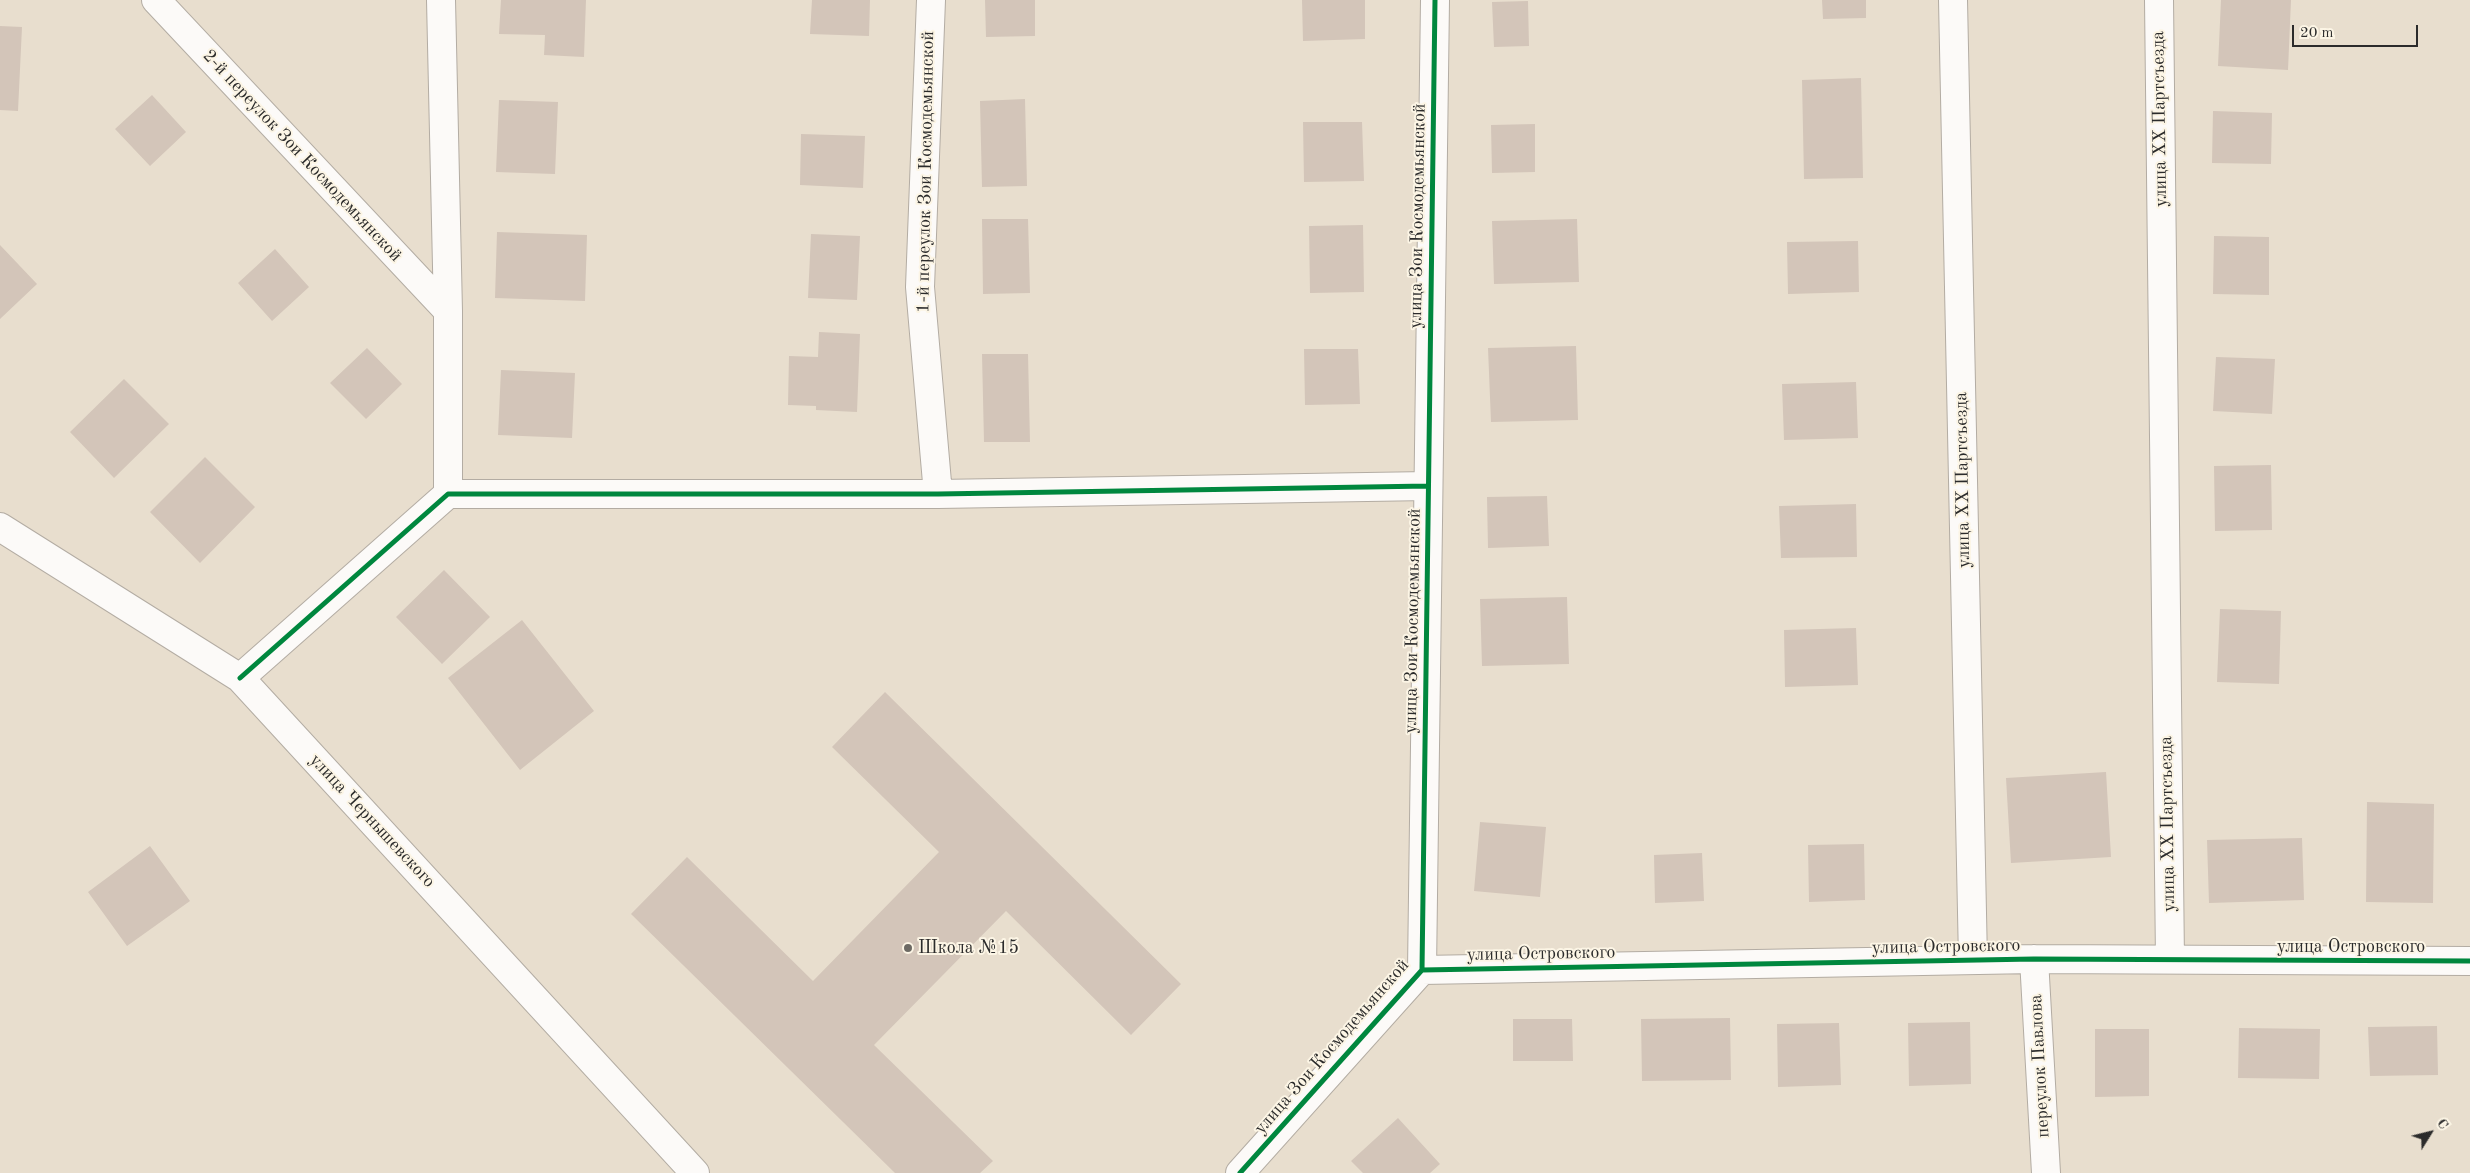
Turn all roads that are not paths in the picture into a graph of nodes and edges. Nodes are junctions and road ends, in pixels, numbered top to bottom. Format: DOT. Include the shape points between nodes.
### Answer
graph roads {
  1 [pos="156,0"];
  2 [pos="441,0"];
  3 [pos="931,0"];
  4 [pos="1435,0"];
  5 [pos="1953,0"];
  6 [pos="2158,0"];
  7 [pos="448,312"];
  8 [pos="1428,486"];
  9 [pos="448,494"];
  10 [pos="938,494"];
  11 [pos="0,527"];
  12 [pos="240,678"];
  13 [pos="2034,959"];
  14 [pos="2170,959"];
  15 [pos="1973,960"];
  16 [pos="2470,961"];
  17 [pos="1422,970"];
  18 [pos="695,1173"];
  19 [pos="1240,1173"];
  20 [pos="2046,1173"];
  1 -- 7 [label="street, 2-й переулок Зои Космодемьянской"];
  2 -- 7 [label="street"];
  3 -- 10 [label="street, 1-й переулок Зои Космодемьянской" via="920,287"];
  4 -- 8 [label="street, улица Зои Космодемьянской"];
  5 -- 15 [label="street, улица ХХ Партсъезда"];
  6 -- 14 [label="street, улица ХХ Партсъезда"];
  7 -- 9 [label="street"];
  8 -- 10 [label="street"];
  8 -- 17 [label="street, улица Зои Космодемьянской"];
  9 -- 10 [label="street"];
  9 -- 12 [label="street"];
  11 -- 12 [label="street, улица Чернышевского"];
  12 -- 18 [label="street, улица Чернышевского"];
  13 -- 14 [label="street, улица Островского"];
  13 -- 15 [label="street, улица Островского"];
  13 -- 20 [label="street, переулок Павлова"];
  14 -- 16 [label="street, улица Островского"];
  15 -- 17 [label="street, улица Островского"];
  17 -- 19 [label="street, улица Зои Космодемьянской"];
}
